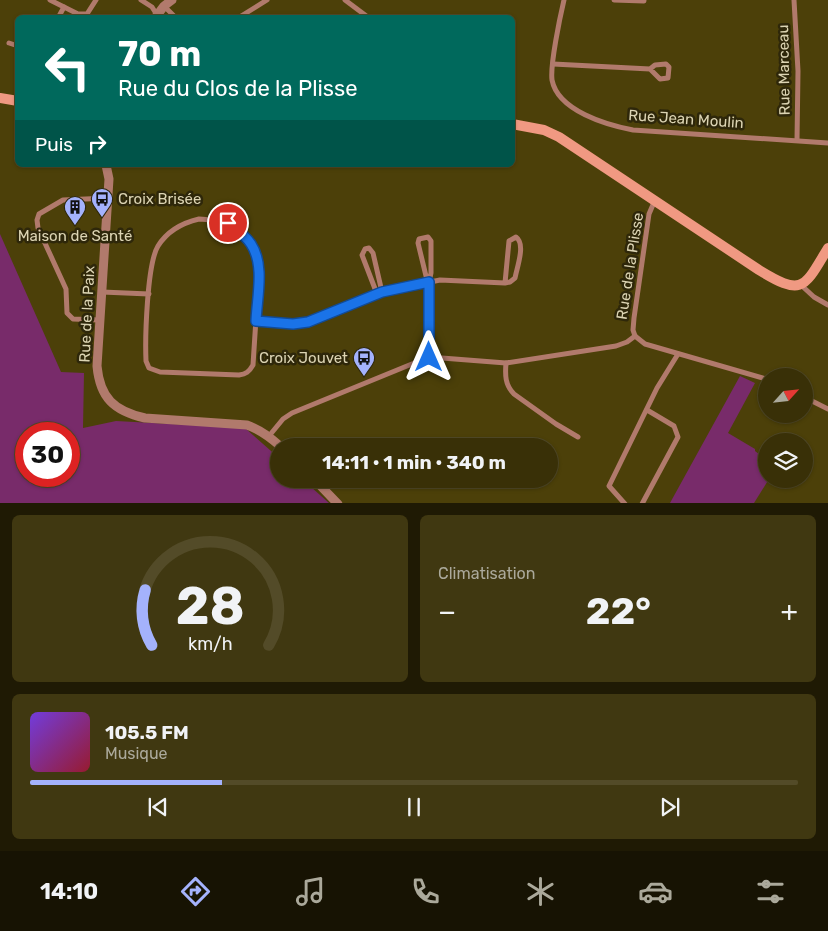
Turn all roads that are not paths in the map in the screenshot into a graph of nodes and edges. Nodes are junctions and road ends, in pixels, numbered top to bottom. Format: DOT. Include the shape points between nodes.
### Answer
graph roads {
  1 [pos="50,0"];
  2 [pos="96,0"];
  3 [pos="141,0"];
  4 [pos="172,0"];
  5 [pos="267,0"];
  6 [pos="345,0"];
  7 [pos="564,0"];
  8 [pos="614,0"];
  9 [pos="794,0"];
  10 [pos="644,1"];
  11 [pos="164,6"];
  12 [pos="64,7"];
  13 [pos="60,15"];
  14 [pos="156,15"];
  15 [pos="157,15"];
  16 [pos="173,15"];
  17 [pos="243,15"];
  18 [pos="365,15"];
  19 [pos="9,43"];
  20 [pos="15,45"];
  21 [pos="553,64"];
  22 [pos="650,69"];
  23 [pos="0,98"];
  24 [pos="15,100"];
  25 [pos="515,125"];
  26 [pos="797,140"];
  27 [pos="828,143"];
  28 [pos="106,167"];
  29 [pos="113,167"];
  30 [pos="109,179"];
  31 [pos="108,198"];
  32 [pos="656,200"];
  33 [pos="828,248"];
  34 [pos="429,282"];
  35 [pos="505,283"];
  36 [pos="801,285"];
  37 [pos="101,292"];
  38 [pos="380,293"];
  39 [pos="149,294"];
  40 [pos="828,304"];
  41 [pos="99,320"];
  42 [pos="256,321"];
  43 [pos="635,336"];
  44 [pos="678,354"];
  45 [pos="429,357"];
  46 [pos="506,363"];
  47 [pos="758,377"];
  48 [pos="813,402"];
  49 [pos="828,409"];
  50 [pos="646,410"];
  51 [pos="269,436"];
  52 [pos="578,437"];
  53 [pos="323,488"];
  54 [pos="337,503"];
  55 [pos="624,503"];
  56 [pos="643,503"];
  1 -- 12 [label="street"];
  2 -- 12 [label="street" via="87,14 78,14"];
  3 -- 14 [label="street" via="152,7"];
  4 -- 11 [label="street"];
  5 -- 17 [label="street"];
  6 -- 18 [label="street"];
  7 -- 21 [label="street, Rue Jean Moulin"];
  8 -- 10 [label="street"];
  9 -- 26 [label="street, Rue Marceau"];
  11 -- 15 [label="street"];
  11 -- 16 [label="street"];
  12 -- 13 [label="street"];
  19 -- 20 [label="street"];
  21 -- 22 [label="street"];
  21 -- 26 [label="street, Rue Jean Moulin" via="552,79 561,98 610,126"];
  23 -- 24 [label="main road"];
  25 -- 32 [label="main road" via="544,130 559,137"];
  26 -- 27 [label="street, Rue Jean Moulin"];
  28 -- 30 [label="street, Rue de la Paix"];
  29 -- 30 [label="street, Rue de la Paix"];
  30 -- 31 [label="street, Rue de la Paix"];
  31 -- 37 [label="street, Rue de la Paix"];
  31 -- 41 [label="street" via="63,200 39,214 37,220 66,290 67,313 73,319"];
  32 -- 36 [label="main road" via="775,280"];
  32 -- 43 [label="street, Rue de la Plisse" via="649,214 646,232 634,318"];
  33 -- 36 [label="main road"];
  34 -- 34 [label="street" via="431,241 423,237 418,243"];
  34 -- 35 [label="street"];
  34 -- 38 [label="street"];
  34 -- 45 [label="street"];
  35 -- 35 [label="street" via="515,278 521,245 516,237 509,241"];
  36 -- 40 [label="street"];
  37 -- 39 [label="street"];
  37 -- 41 [label="street, Rue de la Paix"];
  38 -- 38 [label="street" via="373,253 369,248 365,249 362,255"];
  38 -- 42 [label="street" via="308,322"];
  39 -- 42 [label="street" via="146,361 149,368 160,372 246,374 253,365"];
  39 -- 42 [label="street" via="152,261 158,246 170,232 199,219 228,223 252,244 258,258"];
  41 -- 51 [label="street, Rue de la Paix" via="98,377 118,409 145,418 247,425"];
  43 -- 44 [label="street" via="645,344"];
  43 -- 46 [label="street" via="616,346"];
  44 -- 47 [label="street"];
  44 -- 50 [label="street"];
  45 -- 46 [label="street"];
  45 -- 51 [label="street" via="292,413"];
  46 -- 52 [label="street" via="508,388"];
  48 -- 49 [label="street"];
  50 -- 55 [label="street" via="609,486"];
  50 -- 56 [label="street" via="674,426 678,437"];
  53 -- 54 [label="street"];
}
